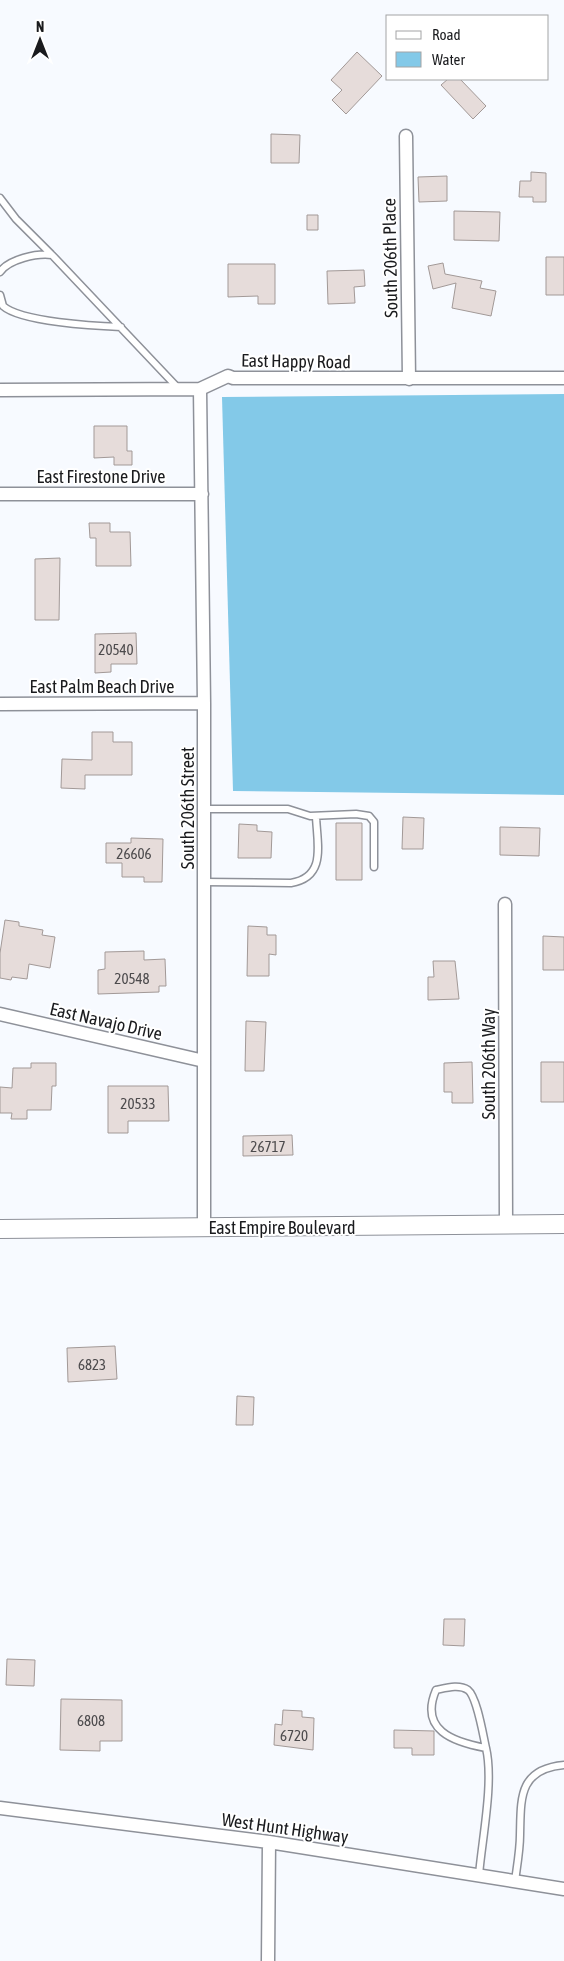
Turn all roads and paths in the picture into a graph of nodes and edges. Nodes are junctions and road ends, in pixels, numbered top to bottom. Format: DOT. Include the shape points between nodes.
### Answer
graph roads {
  1 [pos="406,136"];
  2 [pos="0,198"];
  3 [pos="52,255"];
  4 [pos="0,272"];
  5 [pos="0,296"];
  6 [pos="120,327"];
  7 [pos="564,378"];
  8 [pos="409,379"];
  9 [pos="179,388"];
  10 [pos="200,388"];
  11 [pos="0,390"];
  12 [pos="0,494"];
  13 [pos="202,494"];
  14 [pos="204,703"];
  15 [pos="0,704"];
  16 [pos="204,809"];
  17 [pos="316,816"];
  18 [pos="374,867"];
  19 [pos="204,882"];
  20 [pos="506,904"];
  21 [pos="0,1014"];
  22 [pos="204,1062"];
  23 [pos="506,1224"];
  24 [pos="564,1224"];
  25 [pos="204,1227"];
  26 [pos="0,1229"];
  27 [pos="486,1748"];
  28 [pos="564,1765"];
  29 [pos="0,1808"];
  30 [pos="269,1842"];
  31 [pos="478,1875"];
  32 [pos="515,1881"];
  33 [pos="564,1889"];
  34 [pos="268,1961"];
  1 -- 8 [label="street, South 206th Place"];
  2 -- 3 [label="lane"];
  3 -- 4 [label="lane" via="38,254 12,263"];
  3 -- 6 [label="lane"];
  5 -- 6 [label="lane" via="3,306 18,314 69,324"];
  6 -- 9 [label="lane"];
  7 -- 8 [label="street, East Happy Road"];
  8 -- 10 [label="street, East Happy Road" via="228,376"];
  9 -- 10 [label="street, East Happy Road"];
  9 -- 11 [label="street, East Happy Road"];
  10 -- 13 [label="street, South 206th Street"];
  12 -- 13 [label="street, East Firestone Drive"];
  13 -- 14 [label="street, South 206th Street"];
  14 -- 15 [label="street, East Palm Beach Drive"];
  14 -- 16 [label="street, South 206th Street"];
  16 -- 17 [label="lane" via="288,809"];
  16 -- 19 [label="street, South 206th Street"];
  17 -- 18 [label="lane" via="369,816 374,822"];
  17 -- 19 [label="lane" via="317,864 304,881"];
  19 -- 22 [label="street, South 206th Street"];
  20 -- 23 [label="street, South 206th Way"];
  21 -- 22 [label="street, East Navajo Drive"];
  22 -- 25 [label="street, South 206th Street"];
  23 -- 24 [label="main road, East Empire Boulevard"];
  23 -- 25 [label="main road, East Empire Boulevard"];
  25 -- 26 [label="main road, East Empire Boulevard"];
  27 -- 27 [label="lane" via="473,1698 467,1690 454,1686 436,1690 430,1703 432,1717 439,1730 453,1740"];
  27 -- 31 [label="lane" via="488,1785"];
  28 -- 32 [label="lane" via="547,1768 528,1780 520,1799"];
  29 -- 30 [label="street, West Hunt Highway"];
  30 -- 31 [label="street, West Hunt Highway"];
  30 -- 34 [label="street"];
  31 -- 32 [label="street, West Hunt Highway"];
  32 -- 33 [label="street, West Hunt Highway"];
}
